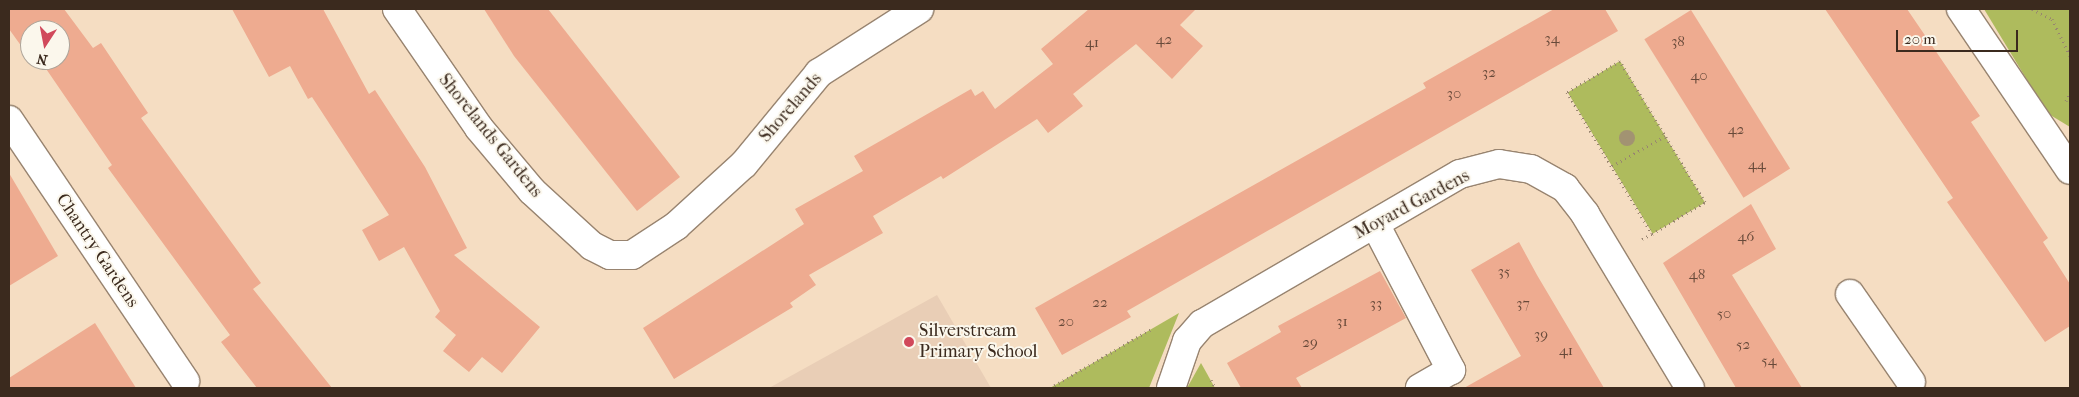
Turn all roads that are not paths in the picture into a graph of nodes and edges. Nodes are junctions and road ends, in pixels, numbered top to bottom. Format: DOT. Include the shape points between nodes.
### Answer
graph roads {
  1 [pos="397,9"];
  2 [pos="918,9"];
  3 [pos="1961,9"];
  4 [pos="9,120"];
  5 [pos="744,164"];
  6 [pos="2070,170"];
  7 [pos="1375,224"];
  8 [pos="1850,294"];
  9 [pos="183,386"];
  10 [pos="1909,386"];
  11 [pos="1171,388"];
  12 [pos="1420,388"];
  13 [pos="1690,388"];
  1 -- 5 [label="street, Shorelands Gardens" via="479,128 532,191 592,246 610,255 632,255 655,242"];
  2 -- 5 [label="street, Shorelands" via="819,73 781,114"];
  3 -- 6 [label="street"];
  4 -- 9 [label="street, Chantry Gardens"];
  7 -- 11 [label="street, Moyard Gardens" via="1202,324 1187,341"];
  7 -- 12 [label="street" via="1451,370"];
  7 -- 13 [label="street, Moyard Gardens" via="1460,174 1500,164 1531,169 1565,188"];
  8 -- 10 [label="street"];
}
